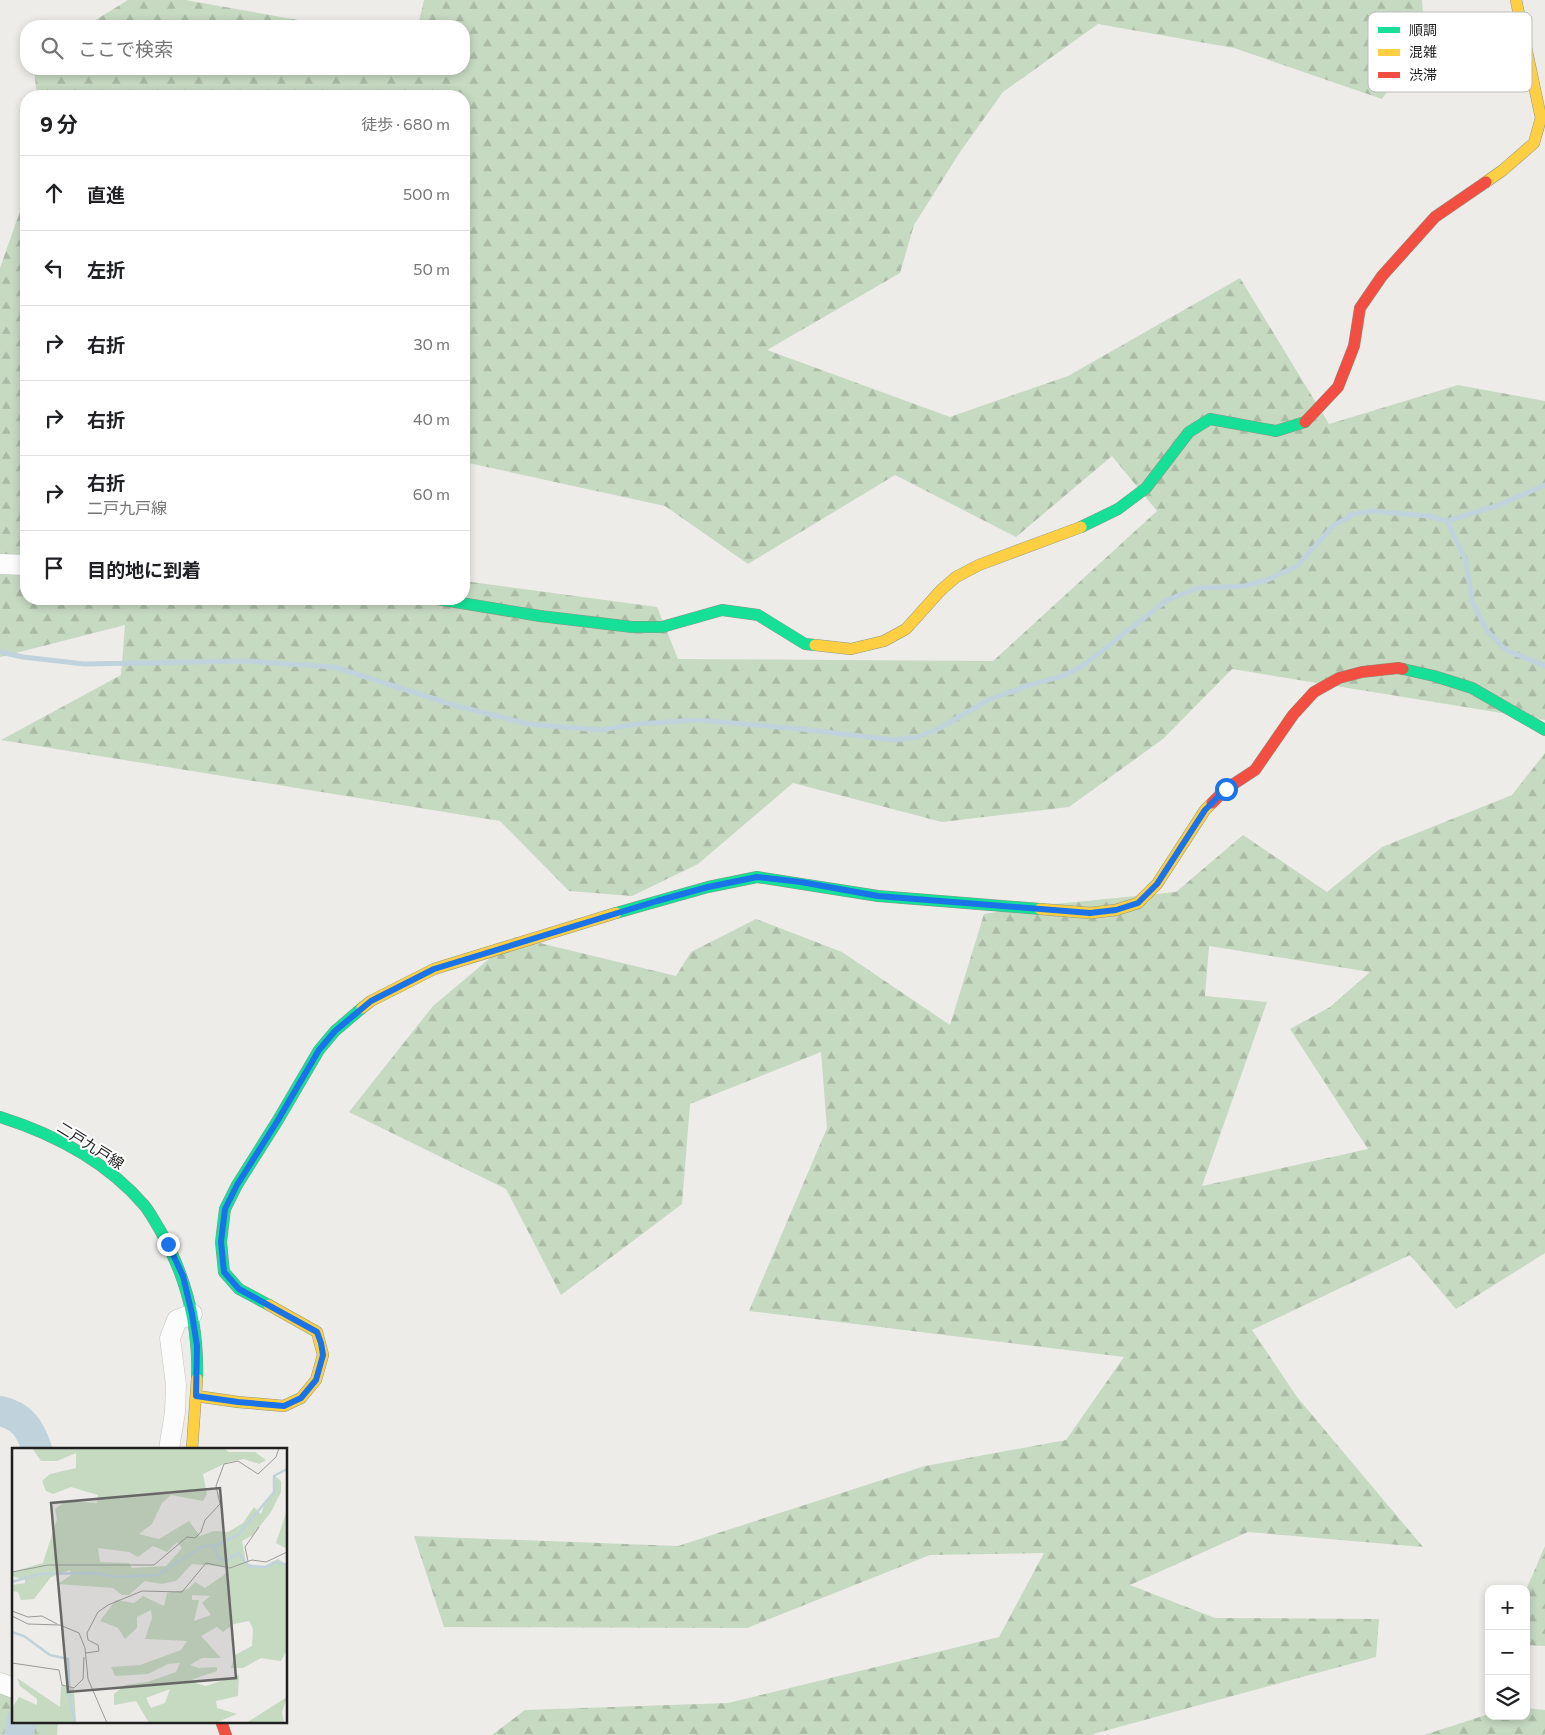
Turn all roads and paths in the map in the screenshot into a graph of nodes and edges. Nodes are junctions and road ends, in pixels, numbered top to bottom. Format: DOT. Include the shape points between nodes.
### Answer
graph roads {
  1 [pos="1532,76"];
  2 [pos="0,564"];
  3 [pos="20,565"];
  4 [pos="470,604"];
  5 [pos="1545,730"];
  6 [pos="0,1116"];
  7 [pos="192,1314"];
  8 [pos="196,1396"];
  9 [pos="169,1448"];
  10 [pos="192,1448"];
  11 [pos="0,1683"];
  12 [pos="12,1687"];
  13 [pos="221,1722"];
  14 [pos="226,1735"];
  1 -- 4 [label="street" via="1541,118 1534,142 1503,170 1435,217 1382,276 1360,308 1354,346 1338,387 1306,422 1276,431 1210,419 1189,432 1146,488 1118,509 1090,524 979,565 956,577 906,629 884,642 850,649 805,644 758,615 722,610 662,627 632,627"];
  2 -- 3 [label="street"];
  5 -- 8 [label="street" via="1472,688 1398,668 1362,672 1339,678 1314,692 1293,715 1256,770 1226,789 1205,810 1157,884 1138,903 1090,913 878,896 757,877 657,901 434,969 371,1001 335,1031 319,1050 225,1209 221,1242 224,1272 239,1289 317,1332 323,1355 316,1380 301,1398 284,1406"];
  6 -- 7 [label="street, 二戸九戸線" via="56,1138 119,1179 145,1207 168,1244 183,1276"];
  7 -- 8 [label="street, 二戸九戸線" via="197,1346"];
  7 -- 9 [label="street" via="177,1320 170,1338 176,1385"];
  8 -- 10 [label="street, 二戸九戸線"];
  11 -- 12 [label="street"];
  13 -- 14 [label="street"];
}
